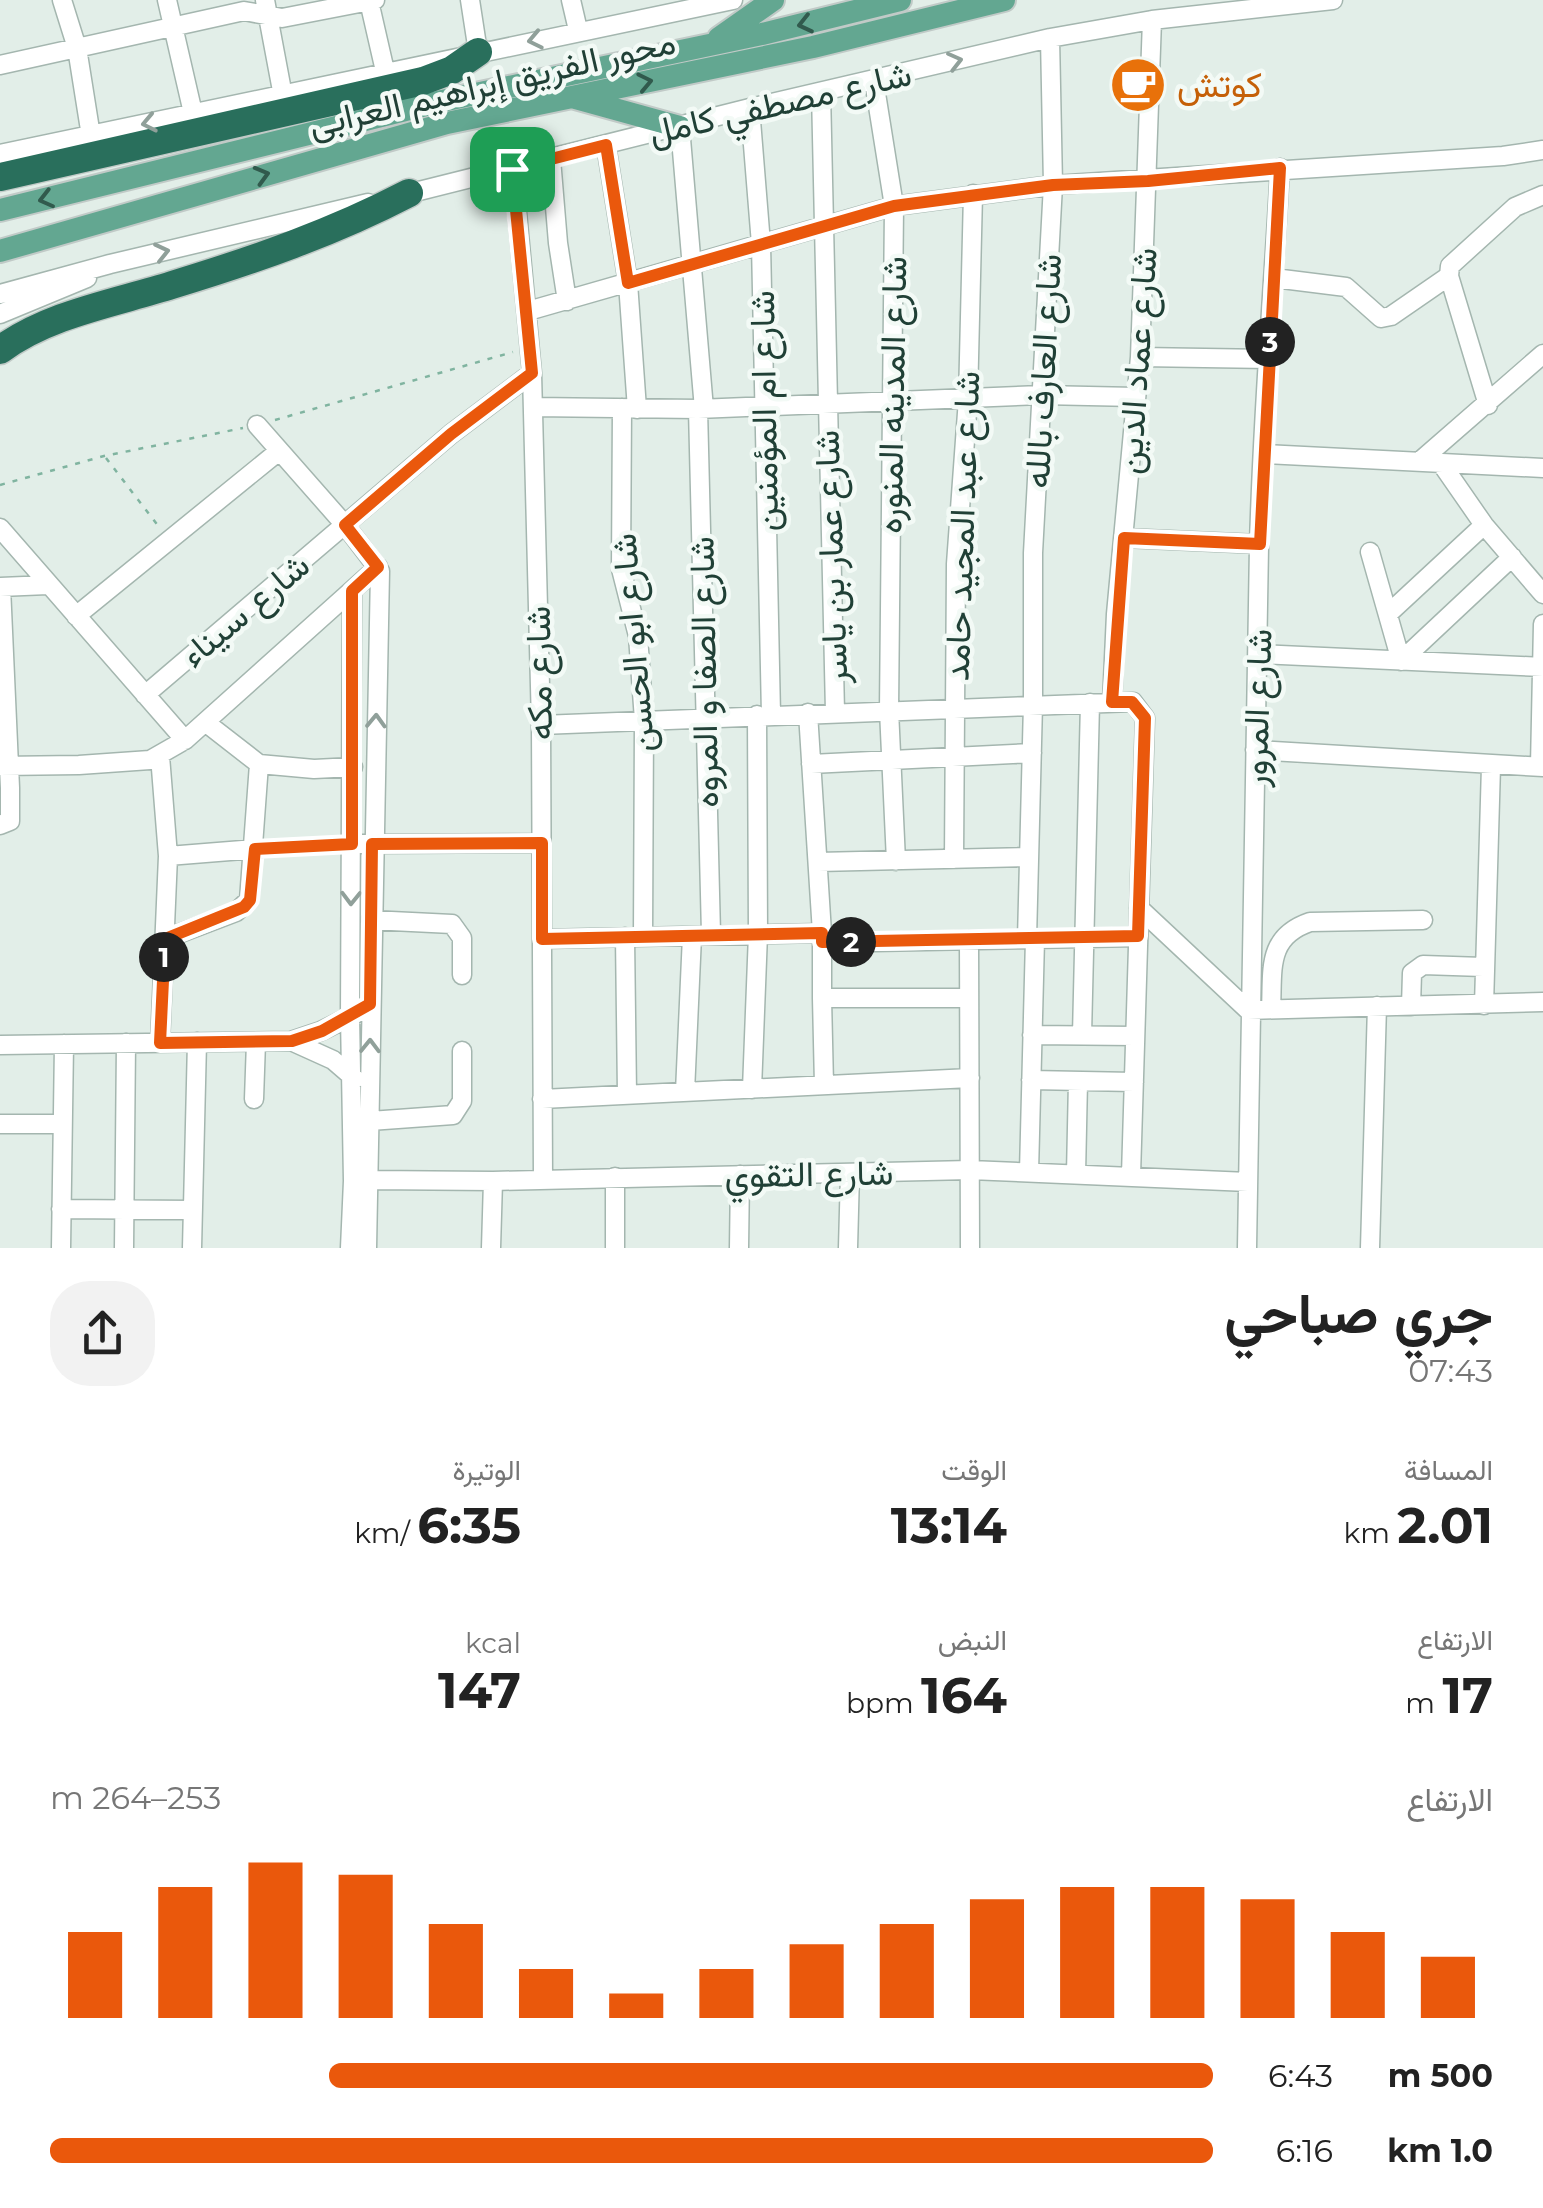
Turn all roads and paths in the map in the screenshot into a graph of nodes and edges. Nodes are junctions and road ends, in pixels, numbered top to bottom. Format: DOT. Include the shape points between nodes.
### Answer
graph roads {
  1 [pos="62,0"];
  2 [pos="167,0"];
  3 [pos="470,0"];
  4 [pos="571,0"];
  5 [pos="733,0"];
  6 [pos="773,0"];
  7 [pos="900,0"];
  8 [pos="1004,0"];
  9 [pos="1333,0"];
  10 [pos="372,1"];
  11 [pos="338,4"];
  12 [pos="673,6"];
  13 [pos="266,7"];
  14 [pos="1152,20"];
  15 [pos="175,26"];
  16 [pos="578,30"];
  17 [pos="1050,38"];
  18 [pos="708,46"];
  19 [pos="77,48"];
  20 [pos="478,52"];
  21 [pos="0,65"];
  22 [pos="385,71"];
  23 [pos="874,81"];
  24 [pos="821,92"];
  25 [pos="284,96"];
  26 [pos="572,97"];
  27 [pos="750,108"];
  28 [pos="193,114"];
  29 [pos="680,127"];
  30 [pos="91,136"];
  31 [pos="606,145"];
  32 [pos="1543,150"];
  33 [pos="0,154"];
  34 [pos="551,159"];
  35 [pos="1280,168"];
  36 [pos="512,169"];
  37 [pos="0,177"];
  38 [pos="1148,181"];
  39 [pos="1053,185"];
  40 [pos="408,193"];
  41 [pos="973,194"];
  42 [pos="1543,195"];
  43 [pos="894,206"];
  44 [pos="0,210"];
  45 [pos="825,227"];
  46 [pos="761,244"];
  47 [pos="0,250"];
  48 [pos="110,264"];
  49 [pos="694,264"];
  50 [pos="1448,276"];
  51 [pos="1274,278"];
  52 [pos="628,283"];
  53 [pos="0,294"];
  54 [pos="567,302"];
  55 [pos="528,311"];
  56 [pos="0,314"];
  57 [pos="0,350"];
  58 [pos="1543,354"];
  59 [pos="1140,357"];
  60 [pos="1270,359"];
  61 [pos="532,373"];
  62 [pos="1041,396"];
  63 [pos="1136,396"];
  64 [pos="968,399"];
  65 [pos="891,402"];
  66 [pos="826,403"];
  67 [pos="763,405"];
  68 [pos="1488,405"];
  69 [pos="533,407"];
  70 [pos="630,408"];
  71 [pos="701,409"];
  72 [pos="257,426"];
  73 [pos="279,451"];
  74 [pos="1264,454"];
  75 [pos="104,456"];
  76 [pos="1419,462"];
  77 [pos="1441,463"];
  78 [pos="1543,468"];
  79 [pos="1484,524"];
  80 [pos="345,525"];
  81 [pos="0,528"];
  82 [pos="1124,538"];
  83 [pos="169,540"];
  84 [pos="1260,544"];
  85 [pos="1370,552"];
  86 [pos="1512,557"];
  87 [pos="378,567"];
  88 [pos="48,585"];
  89 [pos="0,587"];
  90 [pos="352,591"];
  91 [pos="1543,594"];
  92 [pos="1388,614"];
  93 [pos="76,616"];
  94 [pos="1543,624"];
  95 [pos="1259,654"];
  96 [pos="1401,661"];
  97 [pos="1542,667"];
  98 [pos="145,696"];
  99 [pos="1112,702"];
  100 [pos="1090,703"];
  101 [pos="1033,704"];
  102 [pos="956,707"];
  103 [pos="889,710"];
  104 [pos="836,712"];
  105 [pos="808,713"];
  106 [pos="764,715"];
  107 [pos="704,718"];
  108 [pos="644,720"];
  109 [pos="204,722"];
  110 [pos="541,725"];
  111 [pos="184,740"];
  112 [pos="1255,750"];
  113 [pos="1032,753"];
  114 [pos="160,756"];
  115 [pos="891,759"];
  116 [pos="956,759"];
  117 [pos="259,764"];
  118 [pos="812,764"];
  119 [pos="5,766"];
  120 [pos="1491,766"];
  121 [pos="353,767"];
  122 [pos="1542,767"];
  123 [pos="0,825"];
  124 [pos="542,843"];
  125 [pos="352,844"];
  126 [pos="372,844"];
  127 [pos="255,849"];
  128 [pos="168,856"];
  129 [pos="1029,857"];
  130 [pos="954,859"];
  131 [pos="896,860"];
  132 [pos="818,862"];
  133 [pos="1138,908"];
  134 [pos="372,920"];
  135 [pos="1424,920"];
  136 [pos="758,934"];
  137 [pos="702,935"];
  138 [pos="1138,936"];
  139 [pos="634,937"];
  140 [pos="822,938"];
  141 [pos="1085,938"];
  142 [pos="165,939"];
  143 [pos="542,939"];
  144 [pos="1031,939"];
  145 [pos="969,940"];
  146 [pos="1483,967"];
  147 [pos="462,975"];
  148 [pos="822,998"];
  149 [pos="969,998"];
  150 [pos="1543,1002"];
  151 [pos="370,1004"];
  152 [pos="1484,1004"];
  153 [pos="1378,1006"];
  154 [pos="1411,1006"];
  155 [pos="1248,1010"];
  156 [pos="1271,1010"];
  157 [pos="350,1017"];
  158 [pos="1032,1035"];
  159 [pos="1082,1036"];
  160 [pos="1136,1036"];
  161 [pos="292,1041"];
  162 [pos="197,1042"];
  163 [pos="256,1042"];
  164 [pos="126,1043"];
  165 [pos="160,1043"];
  166 [pos="64,1044"];
  167 [pos="0,1045"];
  168 [pos="462,1051"];
  169 [pos="351,1075"];
  170 [pos="970,1078"];
  171 [pos="1031,1080"];
  172 [pos="1078,1081"];
  173 [pos="1134,1082"];
  174 [pos="824,1085"];
  175 [pos="752,1089"];
  176 [pos="685,1092"];
  177 [pos="627,1094"];
  178 [pos="369,1096"];
  179 [pos="542,1099"];
  180 [pos="254,1100"];
  181 [pos="370,1121"];
  182 [pos="0,1124"];
  183 [pos="62,1124"];
  184 [pos="970,1170"];
  185 [pos="1029,1172"];
  186 [pos="850,1174"];
  187 [pos="1076,1174"];
  188 [pos="740,1175"];
  189 [pos="1132,1175"];
  190 [pos="615,1177"];
  191 [pos="543,1178"];
  192 [pos="370,1180"];
  193 [pos="493,1181"];
  194 [pos="1248,1182"];
  195 [pos="61,1209"];
  196 [pos="124,1209"];
  197 [pos="193,1210"];
  198 [pos="61,1248"];
  199 [pos="124,1248"];
  200 [pos="192,1248"];
  201 [pos="350,1248"];
  202 [pos="367,1248"];
  203 [pos="491,1248"];
  204 [pos="615,1248"];
  205 [pos="740,1248"];
  206 [pos="848,1248"];
  207 [pos="970,1248"];
  208 [pos="1247,1248"];
  209 [pos="1370,1248"];
  1 -- 19 [label="street"];
  2 -- 15 [label="street"];
  3 -- 20 [label="street"];
  4 -- 16 [label="street"];
  5 -- 12 [label="street"];
  6 -- 18 [label="main road"];
  7 -- 18 [label="main road, محور الفريق إبراهيم العرابى, one-way"];
  26 -- 8 [label="main road, محور الفريق إبراهيم العرابى, one-way"];
  9 -- 14 [label="street, شارع مصطفي كامل"];
  10 -- 11 [label="street"];
  10 -- 22 [label="street"];
  11 -- 13 [label="street" via="282,18"];
  12 -- 16 [label="street"];
  13 -- 15 [label="street"];
  13 -- 25 [label="street"];
  14 -- 17 [label="street, شارع مصطفي كامل"];
  14 -- 38 [label="street, شارع عماد الدين"];
  15 -- 19 [label="street"];
  15 -- 28 [label="street"];
  16 -- 20 [label="street, one-way"];
  23 -- 17 [label="street, شارع مصطفي كامل, one-way"];
  17 -- 39 [label="street, شارع العارف بالله"];
  18 -- 44 [label="main road, محور الفريق إبراهيم العرابى, one-way" via="442,101"];
  19 -- 21 [label="street"];
  19 -- 30 [label="street"];
  20 -- 22 [label="street"];
  20 -- 37 [label="highway" via="423,81"];
  22 -- 25 [label="street"];
  23 -- 24 [label="street, شارع مصطفي كامل"];
  23 -- 43 [label="street, شارع المدينه المنوره"];
  24 -- 27 [label="street, شارع مصطفي كامل"];
  24 -- 45 [label="street, شارع عمار بن ياسر"];
  25 -- 28 [label="street"];
  26 -- 29 [label="main road"];
  47 -- 26 [label="main road, محور الفريق إبراهيم العرابى, one-way" via="447,123"];
  27 -- 29 [label="street, شارع مصطفي كامل"];
  27 -- 46 [label="street, شارع ام المؤمنين"];
  28 -- 30 [label="street, one-way"];
  29 -- 31 [label="street, شارع مصطفي كامل"];
  29 -- 49 [label="street, شارع الصفا و المروه"];
  30 -- 33 [label="street"];
  31 -- 34 [label="street, شارع مصطفي كامل"];
  31 -- 52 [label="street, شارع ابو الحسن"];
  32 -- 35 [label="street"];
  34 -- 36 [label="street, شارع مصطفي كامل"];
  34 -- 54 [label="street"];
  35 -- 38 [label="street"];
  35 -- 51 [label="street, شارع المرور"];
  36 -- 40 [label="street, شارع مصطفي كامل"];
  36 -- 55 [label="street, شارع مكه"];
  38 -- 39 [label="street"];
  38 -- 59 [label="street, شارع عماد الدين"];
  39 -- 41 [label="street"];
  39 -- 62 [label="street, شارع العارف بالله"];
  48 -- 40 [label="street, شارع مصطفي كامل, one-way"];
  40 -- 57 [label="highway" via="267,256 42,326"];
  41 -- 43 [label="street"];
  41 -- 64 [label="street, شارع عبد المجيد حامد"];
  42 -- 50 [label="street" via="1515,207 1453,260"];
  43 -- 45 [label="street"];
  43 -- 65 [label="street, شارع المدينه المنوره"];
  45 -- 46 [label="street"];
  45 -- 66 [label="street, شارع عمار بن ياسر"];
  46 -- 49 [label="street"];
  46 -- 67 [label="street, شارع ام المؤمنين"];
  48 -- 53 [label="street, شارع مصطفي كامل"];
  48 -- 56 [label="street"];
  49 -- 52 [label="street"];
  49 -- 71 [label="street, شارع الصفا و المروه"];
  50 -- 51 [label="street" via="1380,318 1346,287"];
  50 -- 68 [label="street"];
  51 -- 60 [label="street, شارع المرور"];
  52 -- 54 [label="street"];
  52 -- 70 [label="street, شارع ابو الحسن"];
  54 -- 55 [label="street"];
  55 -- 61 [label="street, شارع مكه"];
  58 -- 68 [label="street"];
  59 -- 60 [label="street"];
  59 -- 63 [label="street, شارع عماد الدين"];
  60 -- 74 [label="street, شارع المرور"];
  61 -- 69 [label="street, شارع مكه"];
  61 -- 80 [label="street, شارع سيناء"];
  62 -- 63 [label="street"];
  62 -- 64 [label="street"];
  62 -- 101 [label="street, شارع العارف بالله"];
  63 -- 82 [label="street, شارع عماد الدين"];
  64 -- 65 [label="street"];
  64 -- 102 [label="street, شارع عبد المجيد حامد" via="956,564"];
  65 -- 66 [label="street"];
  65 -- 103 [label="street, شارع المدينه المنوره"];
  66 -- 67 [label="street"];
  66 -- 104 [label="street, شارع عمار بن ياسر"];
  67 -- 71 [label="street"];
  67 -- 106 [label="street, شارع ام المؤمنين"];
  68 -- 76 [label="street"];
  69 -- 70 [label="street"];
  69 -- 110 [label="street, شارع مكه"];
  70 -- 71 [label="street"];
  70 -- 108 [label="street, شارع ابو الحسن" via="621,569 638,636"];
  71 -- 107 [label="street, شارع الصفا و المروه"];
  72 -- 73 [label="street"];
  73 -- 80 [label="street"];
  73 -- 83 [label="street"];
  74 -- 76 [label="street"];
  74 -- 84 [label="street, شارع المرور"];
  75 -- 83 [label="path"];
  76 -- 77 [label="street"];
  77 -- 78 [label="street"];
  77 -- 79 [label="street"];
  79 -- 86 [label="street"];
  79 -- 92 [label="street"];
  80 -- 87 [label="street"];
  80 -- 98 [label="street, شارع سيناء"];
  81 -- 88 [label="street"];
  82 -- 84 [label="street"];
  82 -- 99 [label="street, شارع عماد الدين"];
  83 -- 93 [label="street"];
  84 -- 95 [label="street, شارع المرور"];
  85 -- 92 [label="street"];
  86 -- 91 [label="street"];
  86 -- 96 [label="street"];
  87 -- 90 [label="street"];
  126 -- 87 [label="street, one-way"];
  88 -- 89 [label="street"];
  88 -- 93 [label="street"];
  89 -- 119 [label="street"];
  90 -- 109 [label="street"];
  90 -- 121 [label="street"];
  92 -- 96 [label="street"];
  93 -- 98 [label="street"];
  94 -- 97 [label="street"];
  95 -- 96 [label="street"];
  95 -- 112 [label="street, شارع المرور"];
  96 -- 97 [label="street"];
  97 -- 122 [label="street"];
  98 -- 111 [label="street"];
  99 -- 100 [label="street"];
  99 -- 133 [label="street" via="1132,702 1145,718"];
  100 -- 101 [label="street"];
  100 -- 141 [label="street"];
  101 -- 102 [label="street"];
  101 -- 113 [label="street, شارع العارف بالله"];
  102 -- 103 [label="street"];
  102 -- 116 [label="street, شارع عبد المجيد حامد"];
  103 -- 104 [label="street"];
  103 -- 115 [label="street, شارع المدينه المنوره"];
  104 -- 105 [label="street"];
  105 -- 106 [label="street"];
  105 -- 118 [label="street"];
  106 -- 107 [label="street"];
  106 -- 136 [label="street, شارع ام المؤمنين"];
  107 -- 108 [label="street"];
  107 -- 137 [label="street, شارع الصفا و المروه"];
  108 -- 110 [label="street"];
  108 -- 139 [label="street, شارع ابو الحسن"];
  109 -- 111 [label="street"];
  109 -- 117 [label="street"];
  110 -- 124 [label="street, شارع مكه"];
  111 -- 114 [label="street"];
  112 -- 120 [label="street"];
  112 -- 155 [label="street, شارع المرور"];
  113 -- 116 [label="street"];
  113 -- 129 [label="street, شارع العارف بالله"];
  114 -- 119 [label="street"];
  114 -- 128 [label="street"];
  115 -- 116 [label="street"];
  115 -- 118 [label="street"];
  115 -- 131 [label="street, شارع المدينه المنوره"];
  116 -- 130 [label="street, شارع عبد المجيد حامد"];
  117 -- 121 [label="street"];
  117 -- 127 [label="street"];
  118 -- 132 [label="street"];
  119 -- 123 [label="street" via="10,821"];
  120 -- 122 [label="street"];
  120 -- 146 [label="street"];
  121 -- 125 [label="street"];
  124 -- 126 [label="street"];
  124 -- 143 [label="street, شارع مكه"];
  125 -- 126 [label="street"];
  125 -- 127 [label="path"];
  125 -- 157 [label="street, one-way"];
  126 -- 134 [label="street"];
  127 -- 128 [label="street"];
  127 -- 142 [label="street" via="244,907"];
  128 -- 142 [label="street"];
  129 -- 130 [label="street"];
  129 -- 144 [label="street, شارع العارف بالله"];
  130 -- 131 [label="street"];
  131 -- 132 [label="street"];
  132 -- 140 [label="street"];
  133 -- 138 [label="street"];
  133 -- 155 [label="street"];
  134 -- 147 [label="street" via="452,924 462,938"];
  134 -- 151 [label="street"];
  135 -- 156 [label="street" via="1294,927 1275,952"];
  136 -- 137 [label="street"];
  136 -- 140 [label="street"];
  136 -- 175 [label="street, شارع ام المؤمنين"];
  137 -- 139 [label="street"];
  137 -- 176 [label="street, شارع الصفا و المروه"];
  138 -- 141 [label="street"];
  138 -- 160 [label="street"];
  139 -- 143 [label="street"];
  139 -- 177 [label="street, شارع ابو الحسن"];
  140 -- 145 [label="street"];
  140 -- 148 [label="street"];
  141 -- 144 [label="street"];
  141 -- 159 [label="street"];
  142 -- 165 [label="street"];
  143 -- 179 [label="street, شارع مكه"];
  144 -- 145 [label="street"];
  144 -- 158 [label="street, شارع العارف بالله"];
  145 -- 149 [label="street"];
  146 -- 152 [label="street"];
  146 -- 154 [label="street" via="1423,965 1412,974"];
  148 -- 149 [label="street"];
  148 -- 174 [label="street"];
  149 -- 170 [label="street"];
  150 -- 152 [label="street"];
  151 -- 157 [label="street"];
  178 -- 151 [label="street, one-way"];
  152 -- 154 [label="street"];
  153 -- 154 [label="street"];
  153 -- 156 [label="street"];
  153 -- 209 [label="street"];
  155 -- 156 [label="street"];
  155 -- 194 [label="street, شارع المرور"];
  157 -- 161 [label="street"];
  157 -- 169 [label="street"];
  158 -- 159 [label="street"];
  158 -- 171 [label="street, شارع العارف بالله"];
  159 -- 160 [label="street"];
  160 -- 173 [label="street"];
  161 -- 163 [label="street"];
  161 -- 169 [label="street"];
  162 -- 163 [label="street"];
  162 -- 165 [label="street"];
  162 -- 197 [label="street"];
  163 -- 180 [label="street"];
  164 -- 165 [label="street"];
  164 -- 166 [label="street"];
  164 -- 196 [label="street"];
  166 -- 167 [label="street"];
  166 -- 183 [label="street"];
  168 -- 181 [label="street" via="462,1102 453,1115"];
  169 -- 178 [label="street"];
  169 -- 201 [label="street"];
  170 -- 174 [label="street"];
  170 -- 184 [label="street"];
  171 -- 172 [label="street"];
  171 -- 185 [label="street, شارع العارف بالله"];
  172 -- 173 [label="street"];
  172 -- 187 [label="street"];
  173 -- 189 [label="street"];
  174 -- 175 [label="street"];
  175 -- 176 [label="street"];
  176 -- 177 [label="street"];
  177 -- 179 [label="street"];
  178 -- 181 [label="street"];
  179 -- 191 [label="street, شارع مكه"];
  181 -- 192 [label="street"];
  182 -- 183 [label="street"];
  183 -- 195 [label="street"];
  184 -- 185 [label="street, شارع التقوي"];
  184 -- 186 [label="street, شارع التقوي"];
  184 -- 207 [label="street"];
  185 -- 187 [label="street, شارع التقوي"];
  186 -- 188 [label="street, شارع التقوي"];
  186 -- 206 [label="street"];
  187 -- 189 [label="street, شارع التقوي"];
  188 -- 190 [label="street, شارع التقوي"];
  188 -- 205 [label="street"];
  189 -- 194 [label="street, شارع التقوي"];
  190 -- 191 [label="street, شارع التقوي"];
  190 -- 204 [label="street"];
  191 -- 193 [label="street, شارع التقوي"];
  192 -- 193 [label="street, شارع التقوي"];
  192 -- 202 [label="street"];
  193 -- 203 [label="street"];
  194 -- 208 [label="street, شارع المرور"];
  195 -- 196 [label="street"];
  195 -- 198 [label="street"];
  196 -- 197 [label="street"];
  196 -- 199 [label="street"];
  197 -- 200 [label="street"];
}
